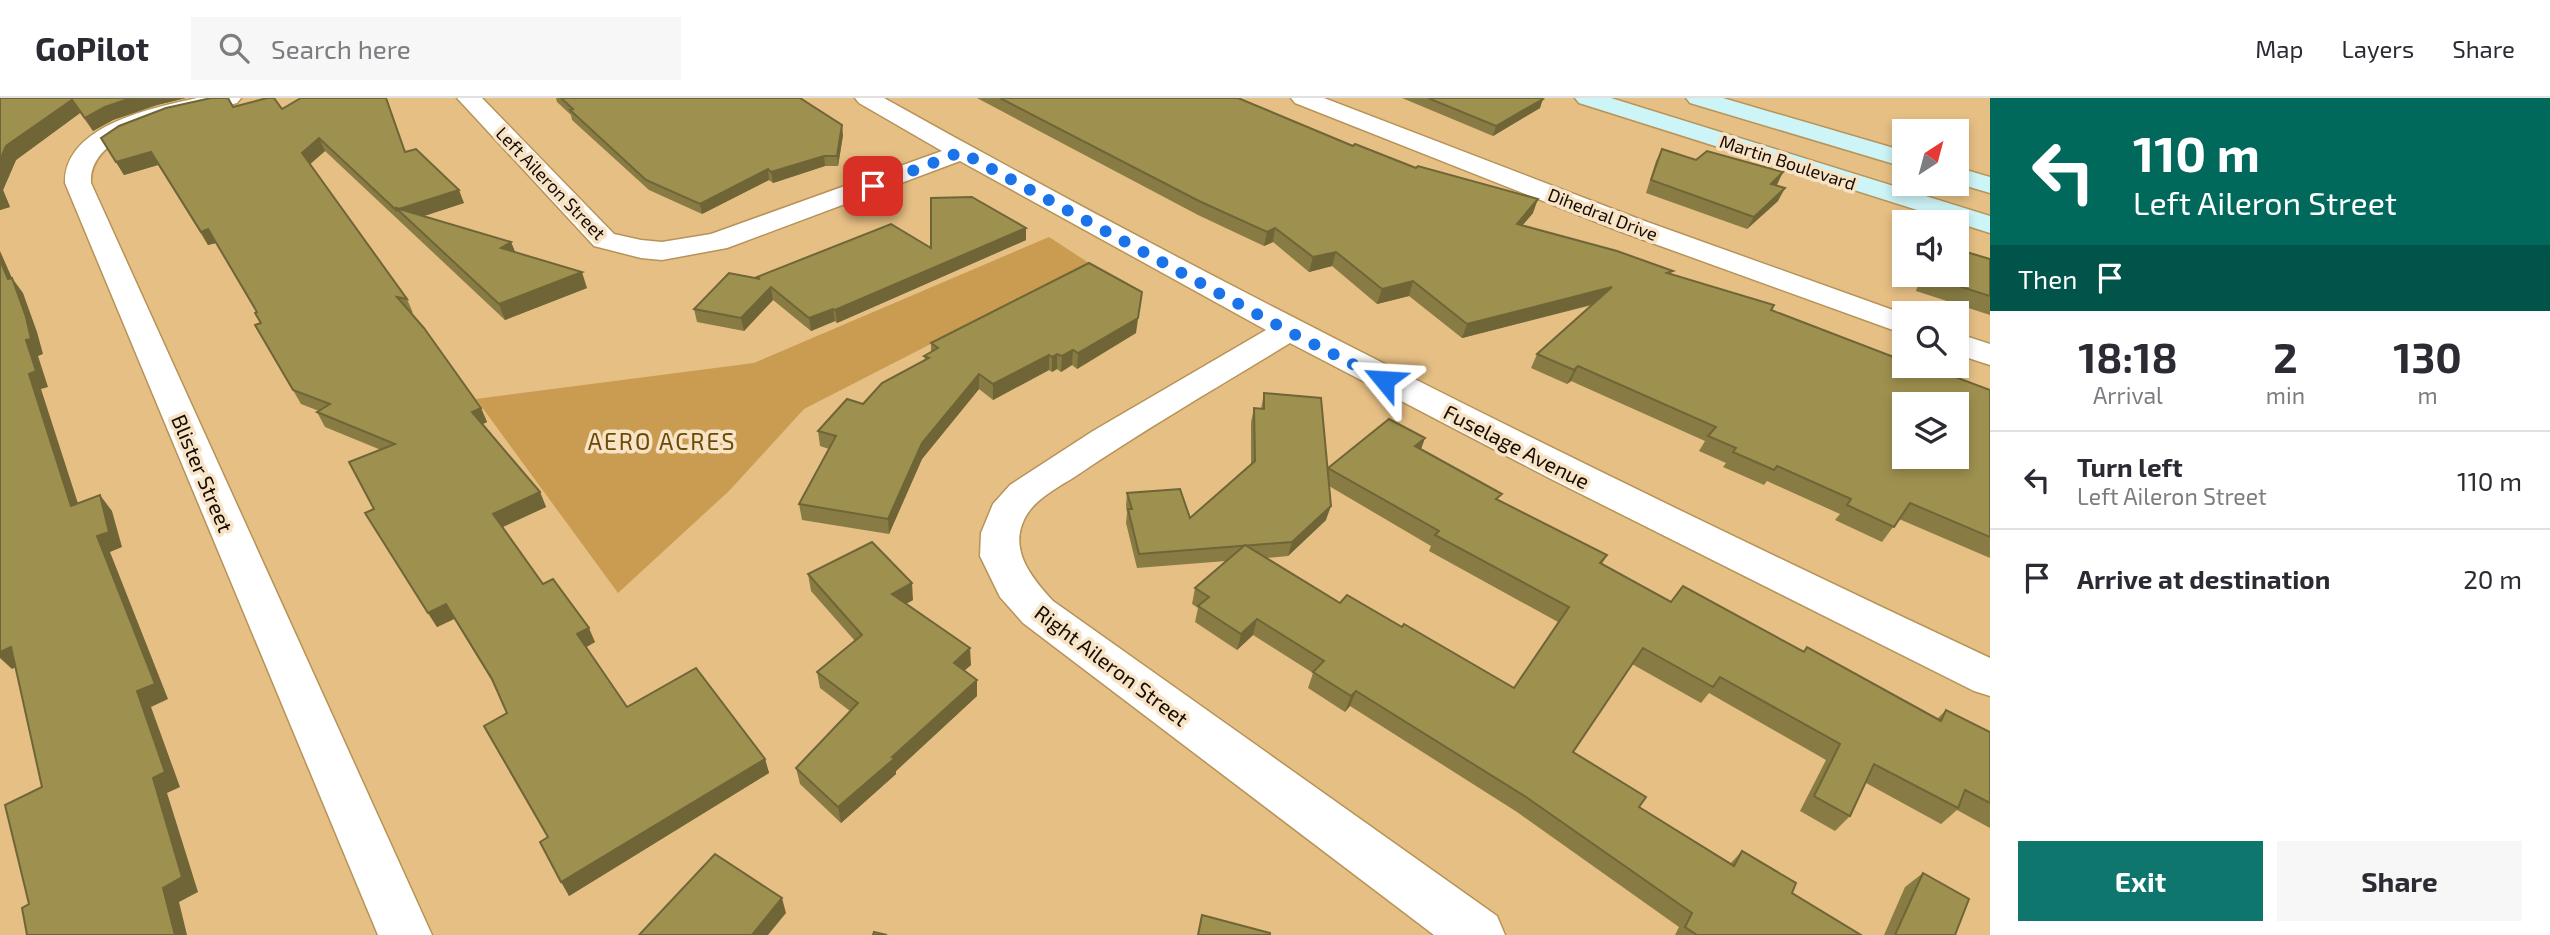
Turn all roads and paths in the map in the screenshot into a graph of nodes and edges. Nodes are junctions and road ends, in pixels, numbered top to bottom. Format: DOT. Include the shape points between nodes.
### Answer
graph roads {
  1 [pos="229,98"];
  2 [pos="469,98"];
  3 [pos="867,98"];
  4 [pos="1303,98"];
  5 [pos="1587,98"];
  6 [pos="1698,98"];
  7 [pos="961,152"];
  8 [pos="1892,155"];
  9 [pos="1969,179"];
  10 [pos="1990,185"];
  11 [pos="1990,225"];
  12 [pos="1892,321"];
  13 [pos="1288,331"];
  14 [pos="1969,348"];
  15 [pos="1990,355"];
  16 [pos="1990,678"];
  17 [pos="405,935"];
  18 [pos="1478,935"];
  1 -- 17 [label="street, Blister Street" via="166,113 106,137 88,150 79,165 78,183"];
  2 -- 7 [label="street, Left Aileron Street" via="604,240 641,249 663,251 717,242"];
  3 -- 7 [label="street, Fuselage Avenue"];
  4 -- 12 [label="street, Dihedral Drive" via="1629,225"];
  5 -- 11 [label="main road, Martin Boulevard"];
  6 -- 8 [label="main road, Martin Boulevard"];
  7 -- 13 [label="street, Fuselage Avenue"];
  9 -- 10 [label="main road"];
  13 -- 16 [label="street, Fuselage Avenue"];
  13 -- 18 [label="street, Right Aileron Street" via="1023,494 1007,513 1000,556 1015,586 1038,612"];
  14 -- 15 [label="street"];
}
